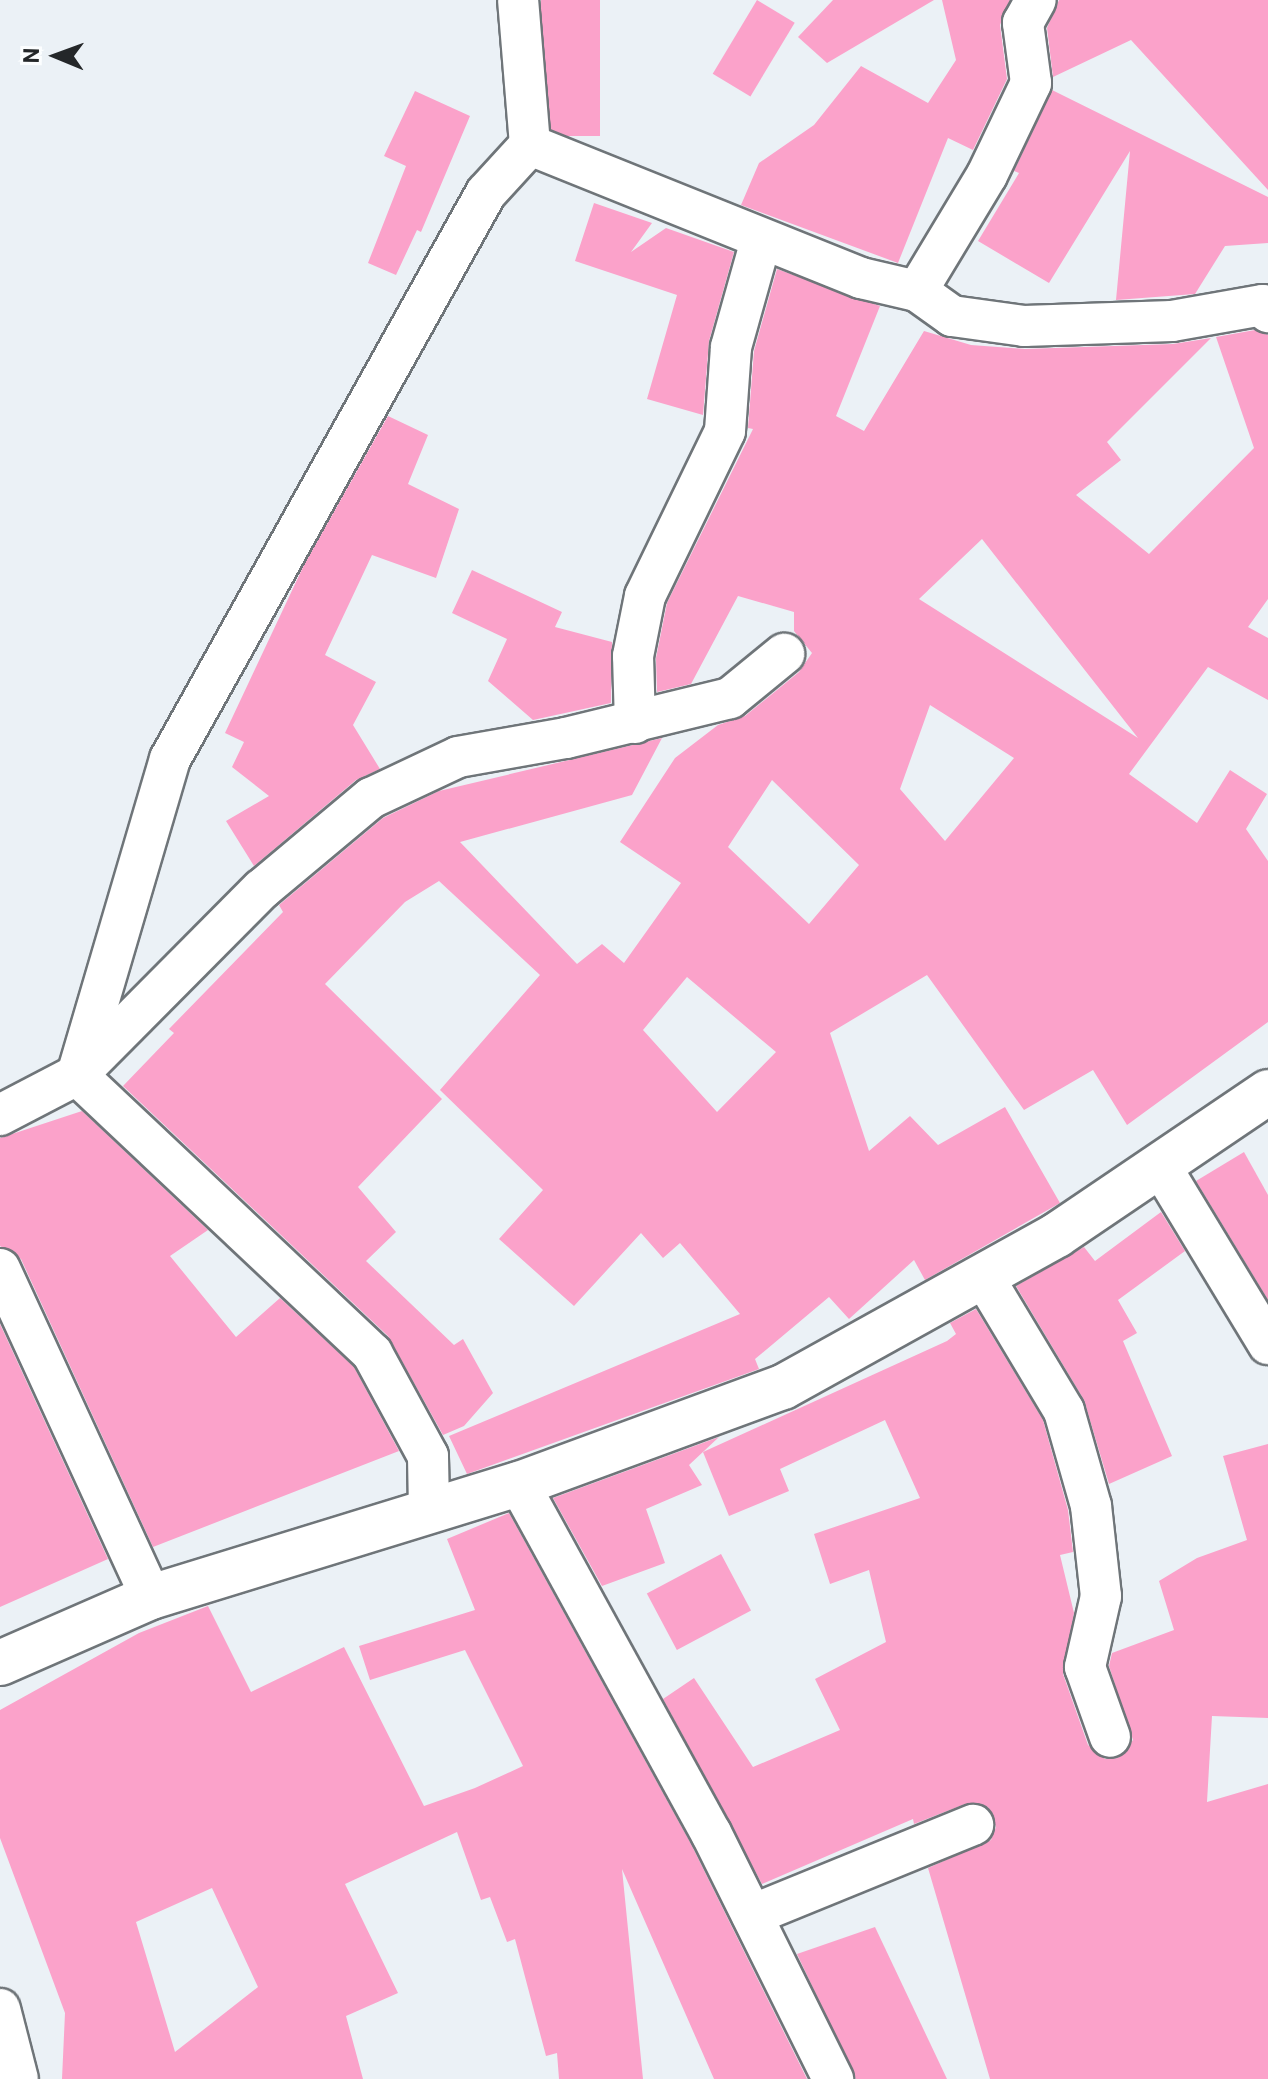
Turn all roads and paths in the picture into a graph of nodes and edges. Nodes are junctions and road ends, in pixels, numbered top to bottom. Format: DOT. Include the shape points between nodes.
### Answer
graph roads {
  1 [pos="518,0"];
  2 [pos="1036,0"];
  3 [pos="530,145"];
  4 [pos="761,240"];
  5 [pos="917,291"];
  6 [pos="1268,312"];
  7 [pos="784,654"];
  8 [pos="635,723"];
  9 [pos="77,1075"];
  10 [pos="1267,1096"];
  11 [pos="0,1115"];
  12 [pos="1161,1167"];
  13 [pos="0,1269"];
  14 [pos="983,1276"];
  15 [pos="1268,1344"];
  16 [pos="519,1484"];
  17 [pos="429,1509"];
  18 [pos="151,1597"];
  19 [pos="0,1663"];
  20 [pos="1110,1737"];
  21 [pos="973,1825"];
  22 [pos="752,1915"];
  23 [pos="0,2009"];
  24 [pos="18,2079"];
  25 [pos="833,2079"];
  1 -- 3 [label="street"];
  2 -- 5 [label="street" via="1023,23 1031,83 987,175"];
  3 -- 4 [label="street"];
  3 -- 9 [label="street" via="486,193 170,759"];
  4 -- 5 [label="street" via="861,278"];
  4 -- 8 [label="street" via="731,347 725,431 645,596 633,656"];
  5 -- 6 [label="street" via="952,316 1024,326 1172,321 1263,305"];
  7 -- 8 [label="street" via="730,698"];
  8 -- 9 [label="street" via="458,757 371,798 262,889"];
  9 -- 11 [label="street"];
  9 -- 17 [label="street" via="372,1353 428,1456"];
  10 -- 12 [label="street"];
  12 -- 14 [label="street"];
  12 -- 15 [label="street"];
  13 -- 18 [label="street"];
  14 -- 16 [label="street" via="783,1387"];
  14 -- 20 [label="street" via="1064,1411 1091,1506 1101,1596 1085,1667"];
  16 -- 17 [label="street"];
  16 -- 22 [label="street"];
  17 -- 18 [label="street"];
  18 -- 19 [label="street"];
  21 -- 22 [label="street"];
  22 -- 25 [label="street"];
  23 -- 24 [label="street"];
}
